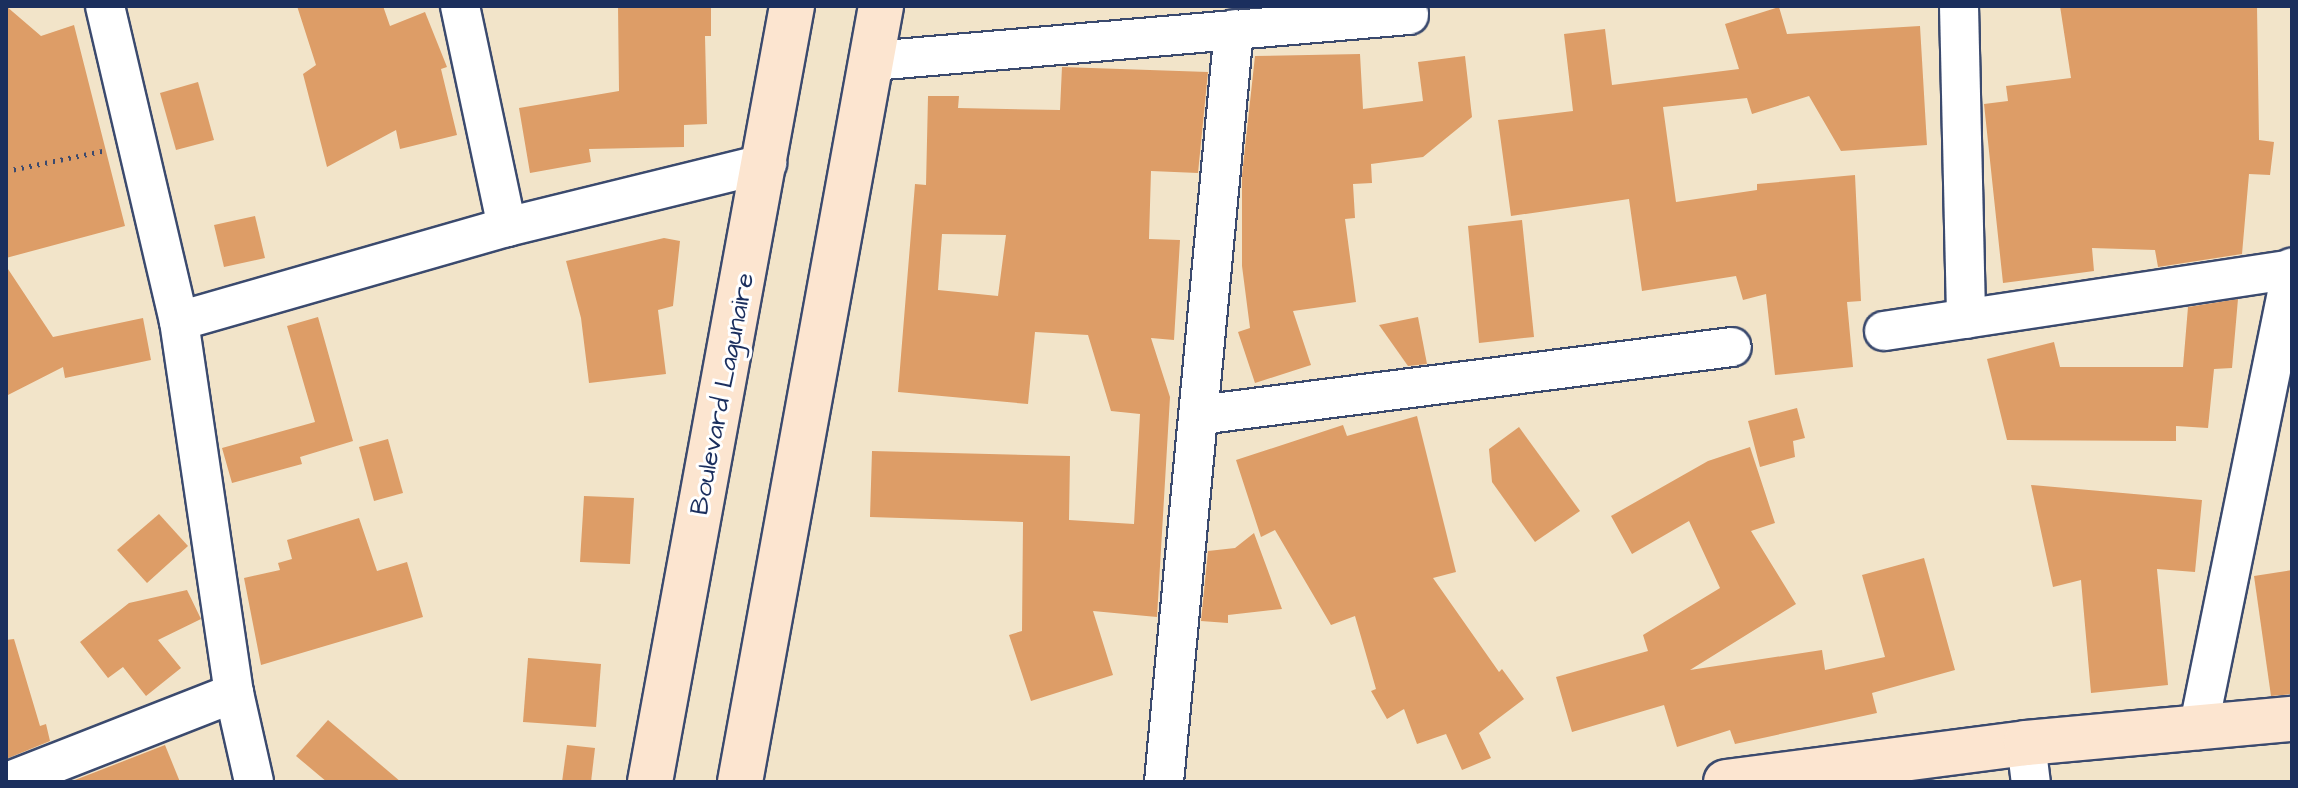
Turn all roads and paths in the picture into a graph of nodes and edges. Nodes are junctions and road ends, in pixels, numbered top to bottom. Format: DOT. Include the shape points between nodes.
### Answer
graph roads {
  1 [pos="105,6"];
  2 [pos="460,6"];
  3 [pos="792,6"];
  4 [pos="881,6"];
  5 [pos="1959,6"];
  6 [pos="1409,15"];
  7 [pos="1234,29"];
  8 [pos="873,61"];
  9 [pos="137,144"];
  10 [pos="767,163"];
  11 [pos="6,171"];
  12 [pos="507,227"];
  13 [pos="2292,269"];
  14 [pos="1966,319"];
  15 [pos="179,321"];
  16 [pos="1884,331"];
  17 [pos="1732,347"];
  18 [pos="1199,415"];
  19 [pos="234,693"];
  20 [pos="2292,719"];
  21 [pos="2198,730"];
  22 [pos="2028,763"];
  23 [pos="7,782"];
  24 [pos="254,782"];
  25 [pos="650,782"];
  26 [pos="740,782"];
  27 [pos="1164,782"];
  28 [pos="1726,782"];
  1 -- 9 [label="street"];
  2 -- 12 [label="street"];
  3 -- 10 [label="main road, Boulevard Lagunaire"];
  4 -- 8 [label="main road"];
  5 -- 14 [label="street"];
  6 -- 7 [label="street"];
  7 -- 8 [label="street"];
  7 -- 18 [label="street"];
  8 -- 26 [label="main road"];
  9 -- 11 [label="path"];
  9 -- 15 [label="street"];
  10 -- 12 [label="street"];
  10 -- 25 [label="main road, Boulevard Lagunaire"];
  12 -- 15 [label="street"];
  13 -- 14 [label="street"];
  13 -- 21 [label="street"];
  14 -- 16 [label="street"];
  15 -- 19 [label="street"];
  17 -- 18 [label="street"];
  18 -- 27 [label="street"];
  19 -- 23 [label="street"];
  19 -- 24 [label="street"];
  20 -- 21 [label="main road"];
  21 -- 22 [label="main road"];
  22 -- 28 [label="main road"];
}
